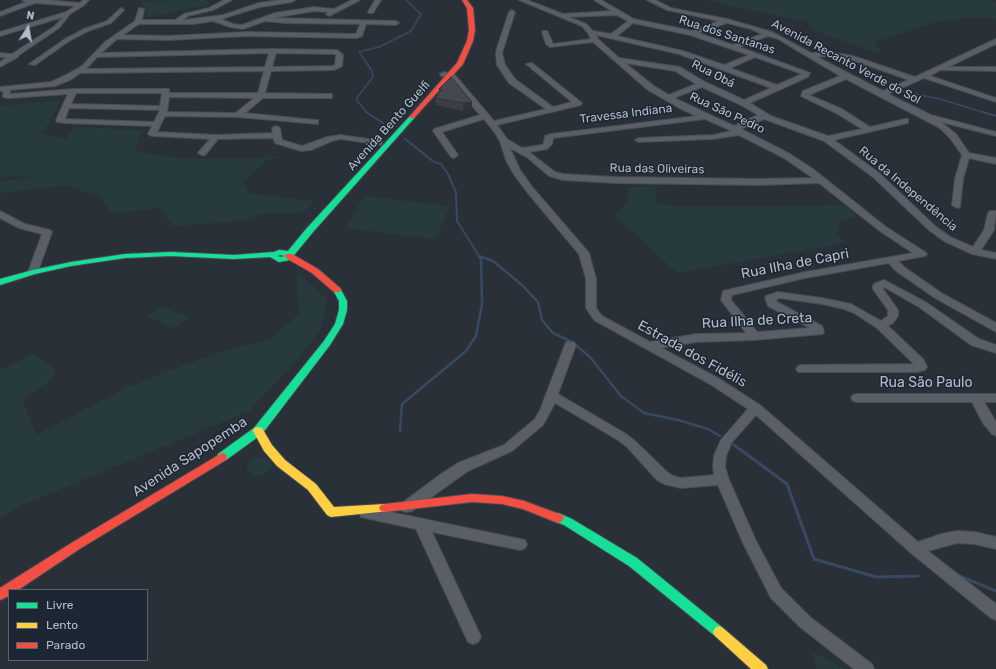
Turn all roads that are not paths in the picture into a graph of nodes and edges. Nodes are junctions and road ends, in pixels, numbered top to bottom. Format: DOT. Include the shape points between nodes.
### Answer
graph roads {
  1 [pos="24,0"];
  2 [pos="229,0"];
  3 [pos="292,0"];
  4 [pos="358,0"];
  5 [pos="378,0"];
  6 [pos="458,0"];
  7 [pos="464,0"];
  8 [pos="522,0"];
  9 [pos="597,0"];
  10 [pos="650,0"];
  11 [pos="36,1"];
  12 [pos="542,2"];
  13 [pos="84,3"];
  14 [pos="532,5"];
  15 [pos="141,9"];
  16 [pos="121,10"];
  17 [pos="336,10"];
  18 [pos="371,12"];
  19 [pos="512,12"];
  20 [pos="68,13"];
  21 [pos="619,13"];
  22 [pos="0,14"];
  23 [pos="562,16"];
  24 [pos="214,19"];
  25 [pos="265,19"];
  26 [pos="301,21"];
  27 [pos="632,21"];
  28 [pos="727,21"];
  29 [pos="138,22"];
  30 [pos="178,22"];
  31 [pos="364,22"];
  32 [pos="106,23"];
  33 [pos="396,23"];
  34 [pos="131,27"];
  35 [pos="545,32"];
  36 [pos="591,32"];
  37 [pos="692,33"];
  38 [pos="770,33"];
  39 [pos="0,34"];
  40 [pos="613,36"];
  41 [pos="116,37"];
  42 [pos="595,40"];
  43 [pos="996,41"];
  44 [pos="734,47"];
  45 [pos="273,51"];
  46 [pos="0,55"];
  47 [pos="96,55"];
  48 [pos="755,55"];
  49 [pos="808,55"];
  50 [pos="16,56"];
  51 [pos="617,60"];
  52 [pos="34,64"];
  53 [pos="530,64"];
  54 [pos="0,66"];
  55 [pos="724,68"];
  56 [pos="267,69"];
  57 [pos="939,69"];
  58 [pos="996,69"];
  59 [pos="80,71"];
  60 [pos="448,75"];
  61 [pos="846,76"];
  62 [pos="924,76"];
  63 [pos="915,80"];
  64 [pos="702,84"];
  65 [pos="778,88"];
  66 [pos="3,89"];
  67 [pos="73,91"];
  68 [pos="883,94"];
  69 [pos="165,95"];
  70 [pos="261,96"];
  71 [pos="329,96"];
  72 [pos="668,98"];
  73 [pos="996,100"];
  74 [pos="744,103"];
  75 [pos="66,106"];
  76 [pos="551,109"];
  77 [pos="164,111"];
  78 [pos="238,115"];
  79 [pos="763,116"];
  80 [pos="705,117"];
  81 [pos="928,117"];
  82 [pos="279,119"];
  83 [pos="489,120"];
  84 [pos="906,121"];
  85 [pos="315,122"];
  86 [pos="157,124"];
  87 [pos="738,130"];
  88 [pos="870,130"];
  89 [pos="276,134"];
  90 [pos="392,134"];
  91 [pos="996,134"];
  92 [pos="216,137"];
  93 [pos="827,139"];
  94 [pos="639,140"];
  95 [pos="504,141"];
  96 [pos="379,143"];
  97 [pos="522,150"];
  98 [pos="202,153"];
  99 [pos="454,154"];
  100 [pos="966,155"];
  101 [pos="996,161"];
  102 [pos="821,180"];
  103 [pos="957,205"];
  104 [pos="993,213"];
  105 [pos="0,214"];
  106 [pos="975,252"];
  107 [pos="922,254"];
  108 [pos="282,256"];
  109 [pos="996,256"];
  110 [pos="892,260"];
  111 [pos="33,272"];
  112 [pos="0,282"];
  113 [pos="946,300"];
  114 [pos="950,324"];
  115 [pos="881,326"];
  116 [pos="996,328"];
  117 [pos="754,336"];
  118 [pos="570,345"];
  119 [pos="650,346"];
  120 [pos="996,349"];
  121 [pos="802,370"];
  122 [pos="552,396"];
  123 [pos="857,398"];
  124 [pos="976,398"];
  125 [pos="996,398"];
  126 [pos="756,408"];
  127 [pos="258,431"];
  128 [pos="996,431"];
  129 [pos="722,480"];
  130 [pos="407,507"];
  131 [pos="354,511"];
  132 [pos="421,524"];
  133 [pos="996,543"];
  134 [pos="520,544"];
  135 [pos="916,549"];
  136 [pos="9,589"];
  137 [pos="996,613"];
  138 [pos="473,637"];
  139 [pos="761,669"];
  140 [pos="866,669"];
  1 -- 11 [label="street"];
  2 -- 30 [label="street" via="211,9 186,15"];
  3 -- 24 [label="street" via="259,5"];
  4 -- 17 [label="street"];
  5 -- 18 [label="street"];
  6 -- 60 [label="main road, Avenida Bento Guelfi" via="465,13 464,41"];
  7 -- 60 [label="main road, Avenida Bento Guelfi" via="470,8 472,30 465,55"];
  8 -- 14 [label="street, Rua São Pedro"];
  9 -- 21 [label="street, Rua dos Santanas"];
  10 -- 28 [label="street, Avenida Recanto Verde do Sol" via="669,9"];
  11 -- 13 [label="street"];
  11 -- 22 [label="street"];
  12 -- 14 [label="street"];
  13 -- 20 [label="street"];
  14 -- 23 [label="street, Rua São Pedro"];
  15 -- 29 [label="street"];
  16 -- 32 [label="street"];
  17 -- 25 [label="street" via="314,9"];
  17 -- 26 [label="street" via="321,18"];
  19 -- 76 [label="street" via="500,48 500,65 512,81"];
  20 -- 39 [label="street"];
  20 -- 50 [label="street" via="57,27"];
  21 -- 23 [label="street"];
  21 -- 27 [label="street, Rua dos Santanas"];
  23 -- 36 [label="street, Rua São Pedro" via="584,25"];
  24 -- 25 [label="street" via="238,27"];
  24 -- 30 [label="street"];
  25 -- 26 [label="street"];
  26 -- 31 [label="street"];
  27 -- 37 [label="street, Rua dos Santanas"];
  27 -- 40 [label="street"];
  28 -- 37 [label="street"];
  28 -- 38 [label="street, Avenida Recanto Verde do Sol"];
  29 -- 30 [label="street"];
  29 -- 34 [label="street"];
  31 -- 33 [label="street"];
  31 -- 41 [label="street" via="360,35 356,36 247,34 168,38"];
  32 -- 34 [label="street"];
  32 -- 52 [label="street" via="67,40"];
  34 -- 41 [label="street"];
  35 -- 42 [label="street" via="552,46"];
  36 -- 40 [label="street"];
  36 -- 42 [label="street, Rua São Pedro"];
  37 -- 44 [label="street, Rua dos Santanas"];
  38 -- 44 [label="street"];
  38 -- 49 [label="street, Avenida Recanto Verde do Sol"];
  40 -- 55 [label="street" via="682,52"];
  41 -- 47 [label="street"];
  42 -- 51 [label="street, Rua São Pedro"];
  43 -- 57 [label="street"];
  44 -- 48 [label="street, Rua dos Santanas"];
  45 -- 47 [label="street"];
  45 -- 56 [label="street"];
  45 -- 56 [label="street" via="337,52 340,55 338,66 334,68"];
  46 -- 50 [label="street"];
  47 -- 59 [label="street"];
  48 -- 55 [label="street"];
  48 -- 65 [label="street, Rua dos Santanas" via="804,72 805,75"];
  49 -- 61 [label="street, Avenida Recanto Verde do Sol"];
  49 -- 63 [label="street" via="830,54 853,58"];
  50 -- 54 [label="street"];
  51 -- 64 [label="street, Rua Obá" via="670,67"];
  51 -- 72 [label="street, Rua São Pedro" via="651,88"];
  53 -- 76 [label="street" via="578,104"];
  55 -- 65 [label="street"];
  56 -- 59 [label="street"];
  56 -- 70 [label="street"];
  57 -- 58 [label="street"];
  57 -- 62 [label="street"];
  59 -- 66 [label="street" via="57,82"];
  60 -- 83 [label="street, Estrada dos Fidélis"];
  60 -- 90 [label="main road, Avenida Bento Guelfi"];
  61 -- 68 [label="street, Avenida Recanto Verde do Sol"];
  61 -- 88 [label="street" via="806,93 805,96 839,111"];
  62 -- 63 [label="street"];
  62 -- 73 [label="street"];
  63 -- 68 [label="street"];
  64 -- 72 [label="street"];
  64 -- 74 [label="street, Rua Obá"];
  65 -- 74 [label="street"];
  66 -- 67 [label="street" via="9,96"];
  67 -- 69 [label="street" via="166,91"];
  67 -- 75 [label="street"];
  68 -- 81 [label="street, Avenida Recanto Verde do Sol"];
  69 -- 70 [label="street"];
  69 -- 77 [label="street"];
  70 -- 71 [label="street"];
  70 -- 78 [label="street"];
  72 -- 80 [label="street, Rua São Pedro"];
  74 -- 79 [label="street, Rua Obá"];
  75 -- 77 [label="street"];
  75 -- 86 [label="street" via="60,120"];
  76 -- 83 [label="street"];
  77 -- 78 [label="street"];
  77 -- 86 [label="street"];
  78 -- 82 [label="street"];
  79 -- 87 [label="street"];
  79 -- 93 [label="street, Rua da Independência"];
  80 -- 87 [label="street, Rua São Pedro"];
  80 -- 97 [label="street, Travessa Indiana" via="551,136 544,147"];
  81 -- 91 [label="street" via="945,119"];
  81 -- 100 [label="street, Avenida Recanto Verde do Sol" via="949,131"];
  82 -- 85 [label="street"];
  82 -- 89 [label="street"];
  83 -- 95 [label="street, Estrada dos Fidélis"];
  83 -- 99 [label="street" via="438,131"];
  84 -- 88 [label="street"];
  86 -- 92 [label="street" via="152,134"];
  87 -- 94 [label="street" via="713,137"];
  87 -- 102 [label="street, Rua São Pedro" via="787,156"];
  88 -- 93 [label="street"];
  89 -- 92 [label="street"];
  89 -- 96 [label="street" via="278,141 301,149 341,137"];
  90 -- 96 [label="main road, Avenida Bento Guelfi"];
  90 -- 108 [label="main road, Avenida Bento Guelfi"];
  92 -- 98 [label="street"];
  93 -- 106 [label="street, Rua da Independência" via="876,175 932,228 963,248"];
  95 -- 97 [label="street, Rua das Oliveiras"];
  95 -- 119 [label="street, Estrada dos Fidélis" via="510,160 530,190 584,253 591,278 593,313 607,324"];
  96 -- 108 [label="main road, Avenida Bento Guelfi"];
  97 -- 102 [label="street, Rua das Oliveiras" via="552,174 572,179 778,182"];
  100 -- 101 [label="street"];
  100 -- 103 [label="street" via="959,179"];
  102 -- 107 [label="street, Rua São Pedro" via="883,229"];
  104 -- 106 [label="street" via="989,230"];
  105 -- 111 [label="street" via="22,226 47,232"];
  106 -- 109 [label="street, Rua da Independência"];
  107 -- 110 [label="street, Rua Ilha de Capri"];
  108 -- 111 [label="main road" via="125,256"];
  108 -- 127 [label="main road, Avenida Sapopemba" via="324,278 336,289 343,301 343,310 339,324"];
  110 -- 113 [label="street"];
  110 -- 117 [label="street, Rua Ilha de Capri" via="805,275 726,293 726,300"];
  111 -- 112 [label="main road"];
  113 -- 114 [label="street"];
  113 -- 116 [label="street"];
  114 -- 115 [label="street" via="922,304 884,283 878,286 878,289 891,304 893,316"];
  114 -- 120 [label="street" via="975,342"];
  115 -- 117 [label="street, Rua Ilha de Creta" via="847,306 778,295 770,298 772,304 814,325 819,332"];
  115 -- 121 [label="street" via="919,362 921,367"];
  117 -- 119 [label="street, Rua Ilha de Creta" via="696,338"];
  118 -- 122 [label="street"];
  119 -- 126 [label="street, Estrada dos Fidélis" via="714,381"];
  122 -- 129 [label="street" via="622,437 668,480 681,483"];
  122 -- 130 [label="street" via="539,422 518,441 508,448 463,467"];
  123 -- 124 [label="street, Rua São Paulo"];
  124 -- 125 [label="street, Rua São Paulo"];
  124 -- 128 [label="street"];
  126 -- 129 [label="street" via="727,440 720,456"];
  126 -- 135 [label="street, Estrada dos Fidélis"];
  127 -- 131 [label="main road" via="281,463 312,487 331,512"];
  127 -- 136 [label="main road, Avenida Sapopemba" via="229,452"];
  129 -- 140 [label="street" via="776,593 805,622"];
  130 -- 131 [label="main road"];
  130 -- 139 [label="main road" via="472,498 502,500 524,505 568,522 633,562 704,618"];
  131 -- 132 [label="street"];
  132 -- 134 [label="street"];
  132 -- 138 [label="street"];
  133 -- 135 [label="street" via="957,537"];
  135 -- 137 [label="street, Estrada dos Fidélis"];
}
